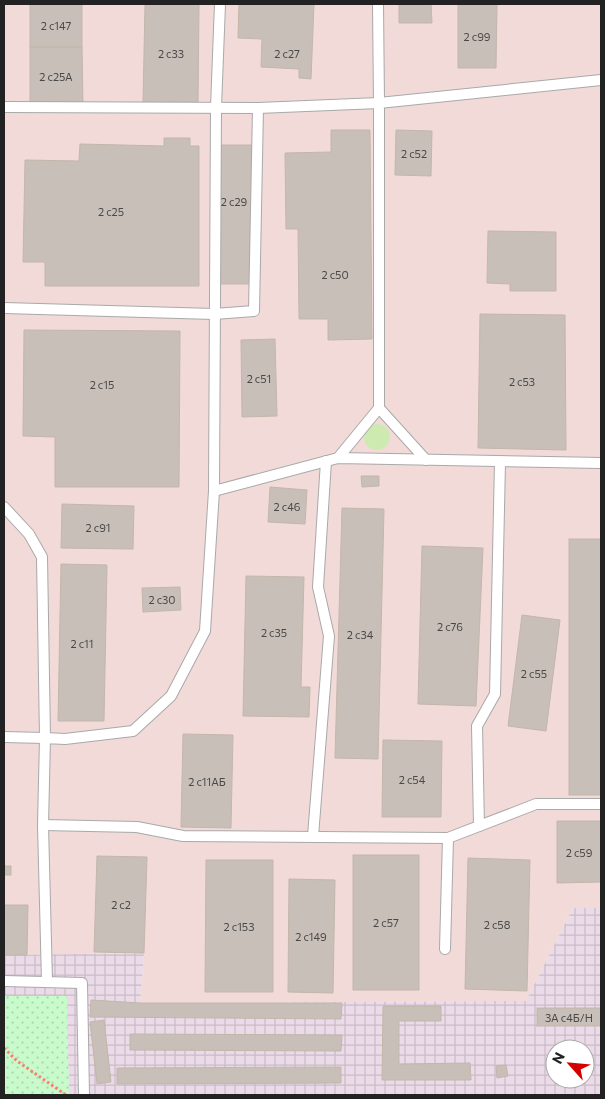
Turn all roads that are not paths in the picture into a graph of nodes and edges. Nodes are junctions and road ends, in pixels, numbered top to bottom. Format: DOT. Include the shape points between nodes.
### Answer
graph roads {
  1 [pos="220,4"];
  2 [pos="378,4"];
  3 [pos="601,80"];
  4 [pos="379,103"];
  5 [pos="4,107"];
  6 [pos="216,107"];
  7 [pos="258,108"];
  8 [pos="4,308"];
  9 [pos="214,314"];
  10 [pos="379,408"];
  11 [pos="338,458"];
  12 [pos="426,460"];
  13 [pos="326,462"];
  14 [pos="500,462"];
  15 [pos="601,463"];
  16 [pos="214,491"];
  17 [pos="4,508"];
  18 [pos="4,737"];
  19 [pos="45,738"];
  20 [pos="601,804"];
  21 [pos="43,825"];
  22 [pos="479,826"];
  23 [pos="313,836"];
  24 [pos="448,838"];
  25 [pos="445,949"];
  26 [pos="4,981"];
  27 [pos="47,982"];
  28 [pos="84,1095"];
  1 -- 6 [label="lane"];
  2 -- 4 [label="lane"];
  3 -- 4 [label="lane"];
  4 -- 7 [label="lane"];
  4 -- 10 [label="lane"];
  5 -- 6 [label="lane"];
  6 -- 7 [label="lane"];
  6 -- 9 [label="lane"];
  7 -- 9 [label="lane" via="254,311"];
  8 -- 9 [label="lane"];
  9 -- 16 [label="lane"];
  10 -- 11 [label="lane"];
  10 -- 12 [label="lane"];
  11 -- 12 [label="lane"];
  11 -- 13 [label="lane"];
  12 -- 14 [label="lane"];
  13 -- 16 [label="lane"];
  13 -- 23 [label="lane" via="318,587 329,636"];
  14 -- 15 [label="lane"];
  14 -- 22 [label="lane" via="495,694 476,726"];
  16 -- 19 [label="lane" via="205,631 171,696 133,731 65,739"];
  17 -- 19 [label="lane" via="29,534 42,557"];
  18 -- 19 [label="lane"];
  19 -- 21 [label="lane"];
  20 -- 22 [label="lane" via="536,804"];
  21 -- 23 [label="lane" via="137,827 182,836"];
  21 -- 27 [label="lane"];
  22 -- 24 [label="lane"];
  23 -- 24 [label="lane"];
  24 -- 25 [label="lane"];
  26 -- 27 [label="lane"];
  27 -- 28 [label="lane" via="82,983"];
}
